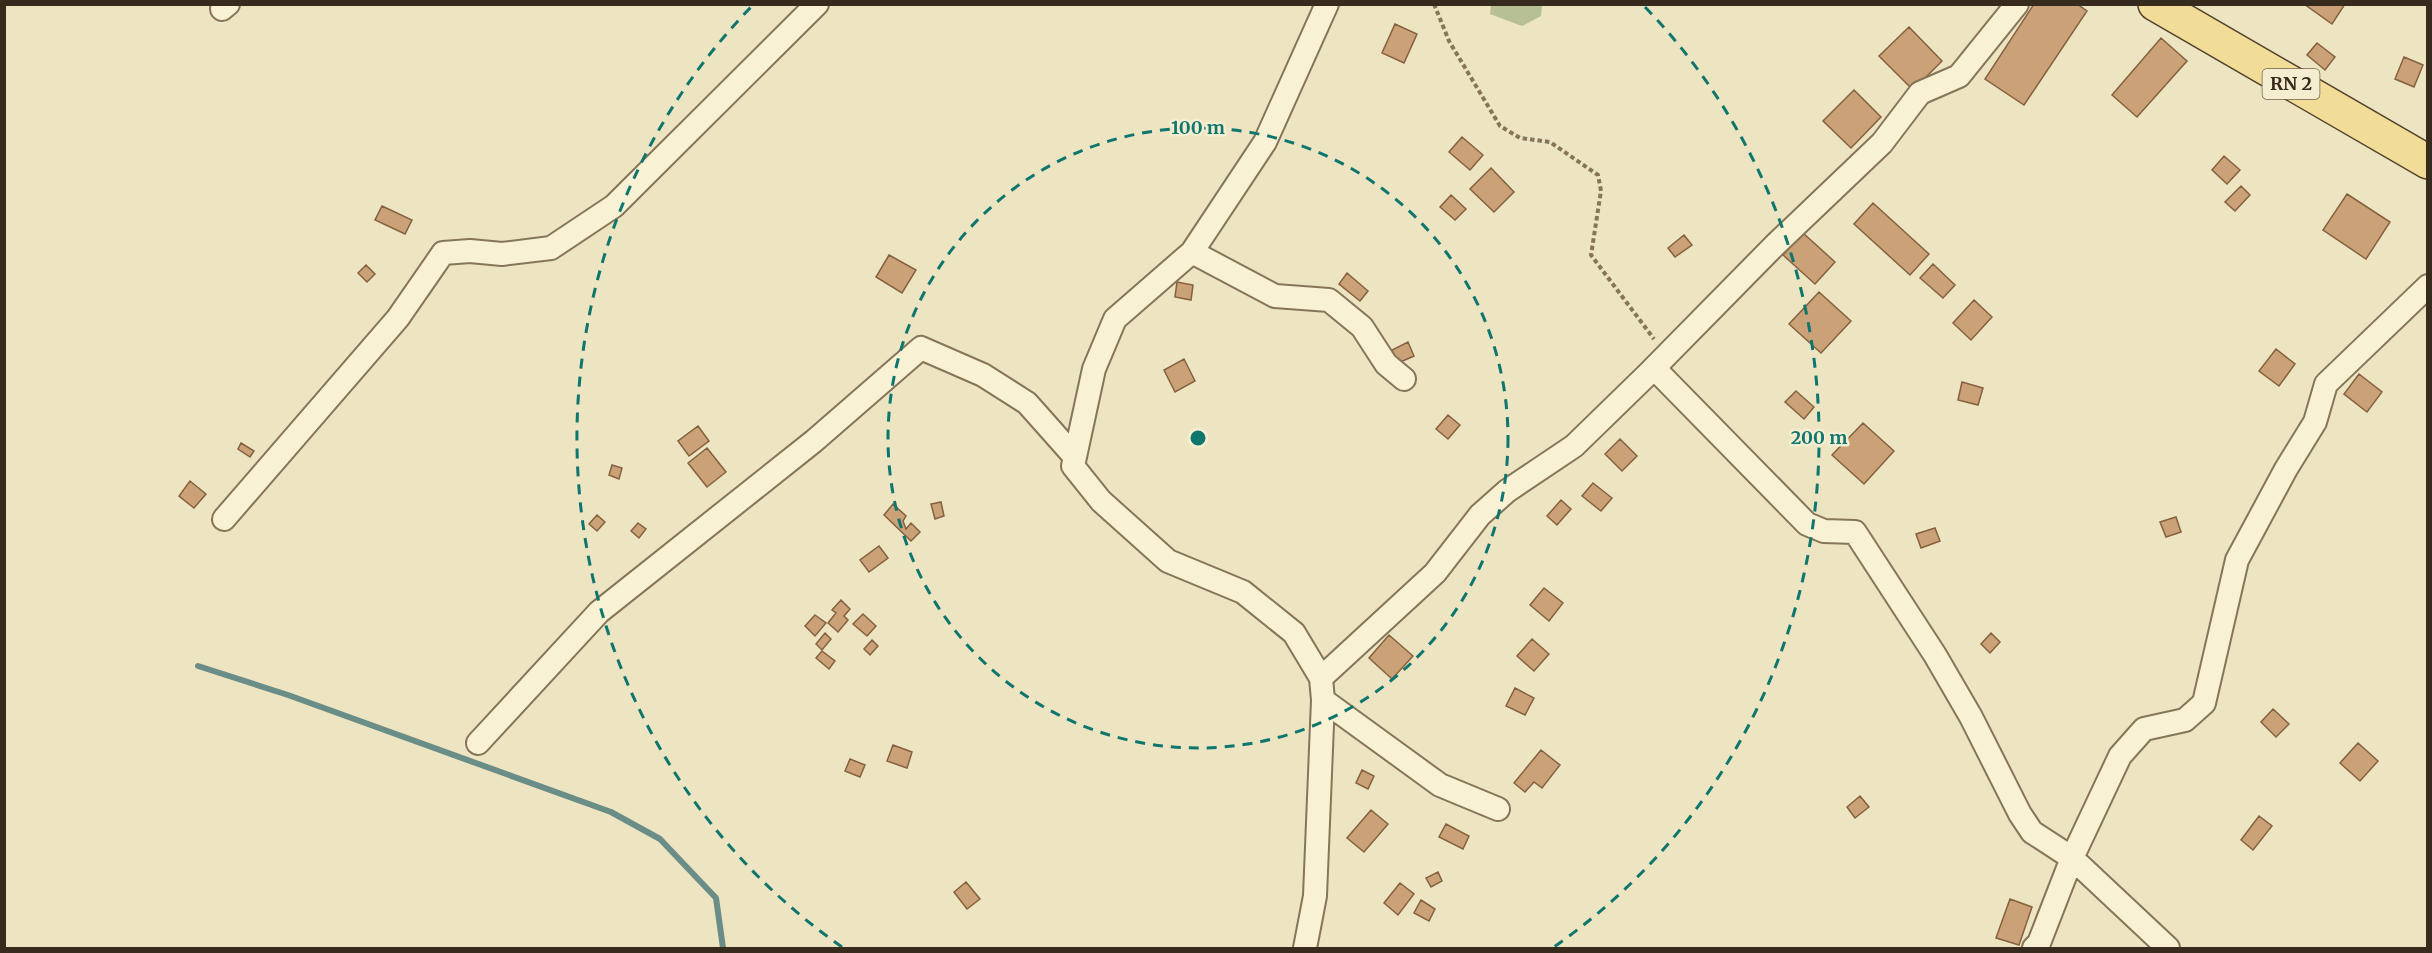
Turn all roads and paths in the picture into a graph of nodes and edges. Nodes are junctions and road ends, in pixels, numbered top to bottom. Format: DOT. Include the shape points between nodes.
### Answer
graph roads {
  1 [pos="817,4"];
  2 [pos="1327,4"];
  3 [pos="1434,4"];
  4 [pos="2017,4"];
  5 [pos="2155,4"];
  6 [pos="2427,162"];
  7 [pos="1192,252"];
  8 [pos="2427,286"];
  9 [pos="1651,371"];
  10 [pos="1404,379"];
  11 [pos="1075,457"];
  12 [pos="224,519"];
  13 [pos="1321,678"];
  14 [pos="1323,700"];
  15 [pos="478,743"];
  16 [pos="1498,809"];
  17 [pos="2072,858"];
  18 [pos="1305,948"];
  19 [pos="2034,948"];
  20 [pos="2168,948"];
  1 -- 12 [label="street" via="614,206 550,248 502,254 443,252 398,318"];
  2 -- 7 [label="street" via="1265,142"];
  3 -- 9 [label="path" via="1449,41 1500,126 1520,138 1550,142 1598,175 1601,191 1591,255 1656,342"];
  4 -- 9 [label="street" via="1959,76 1920,93 1882,143 1774,245"];
  5 -- 6 [label="main road, RN 2"];
  7 -- 10 [label="street" via="1275,296 1329,300 1362,327 1386,364"];
  7 -- 11 [label="street" via="1115,319 1094,369"];
  8 -- 17 [label="street" via="2326,384 2315,422 2237,560 2204,703 2185,720 2144,729 2120,756"];
  9 -- 13 [label="street" via="1574,446 1480,514 1435,573"];
  9 -- 17 [label="street" via="1807,524 1824,531 1855,532 1971,717 2020,814 2032,832"];
  11 -- 13 [label="street" via="1073,465 1101,501 1168,561 1243,592 1294,633"];
  11 -- 15 [label="street" via="1027,403 983,375 921,348 814,441 599,612"];
  13 -- 14 [label="street"];
  14 -- 16 [label="street" via="1440,785"];
  14 -- 18 [label="street" via="1315,896"];
  17 -- 19 [label="street"];
  17 -- 20 [label="street"];
}
